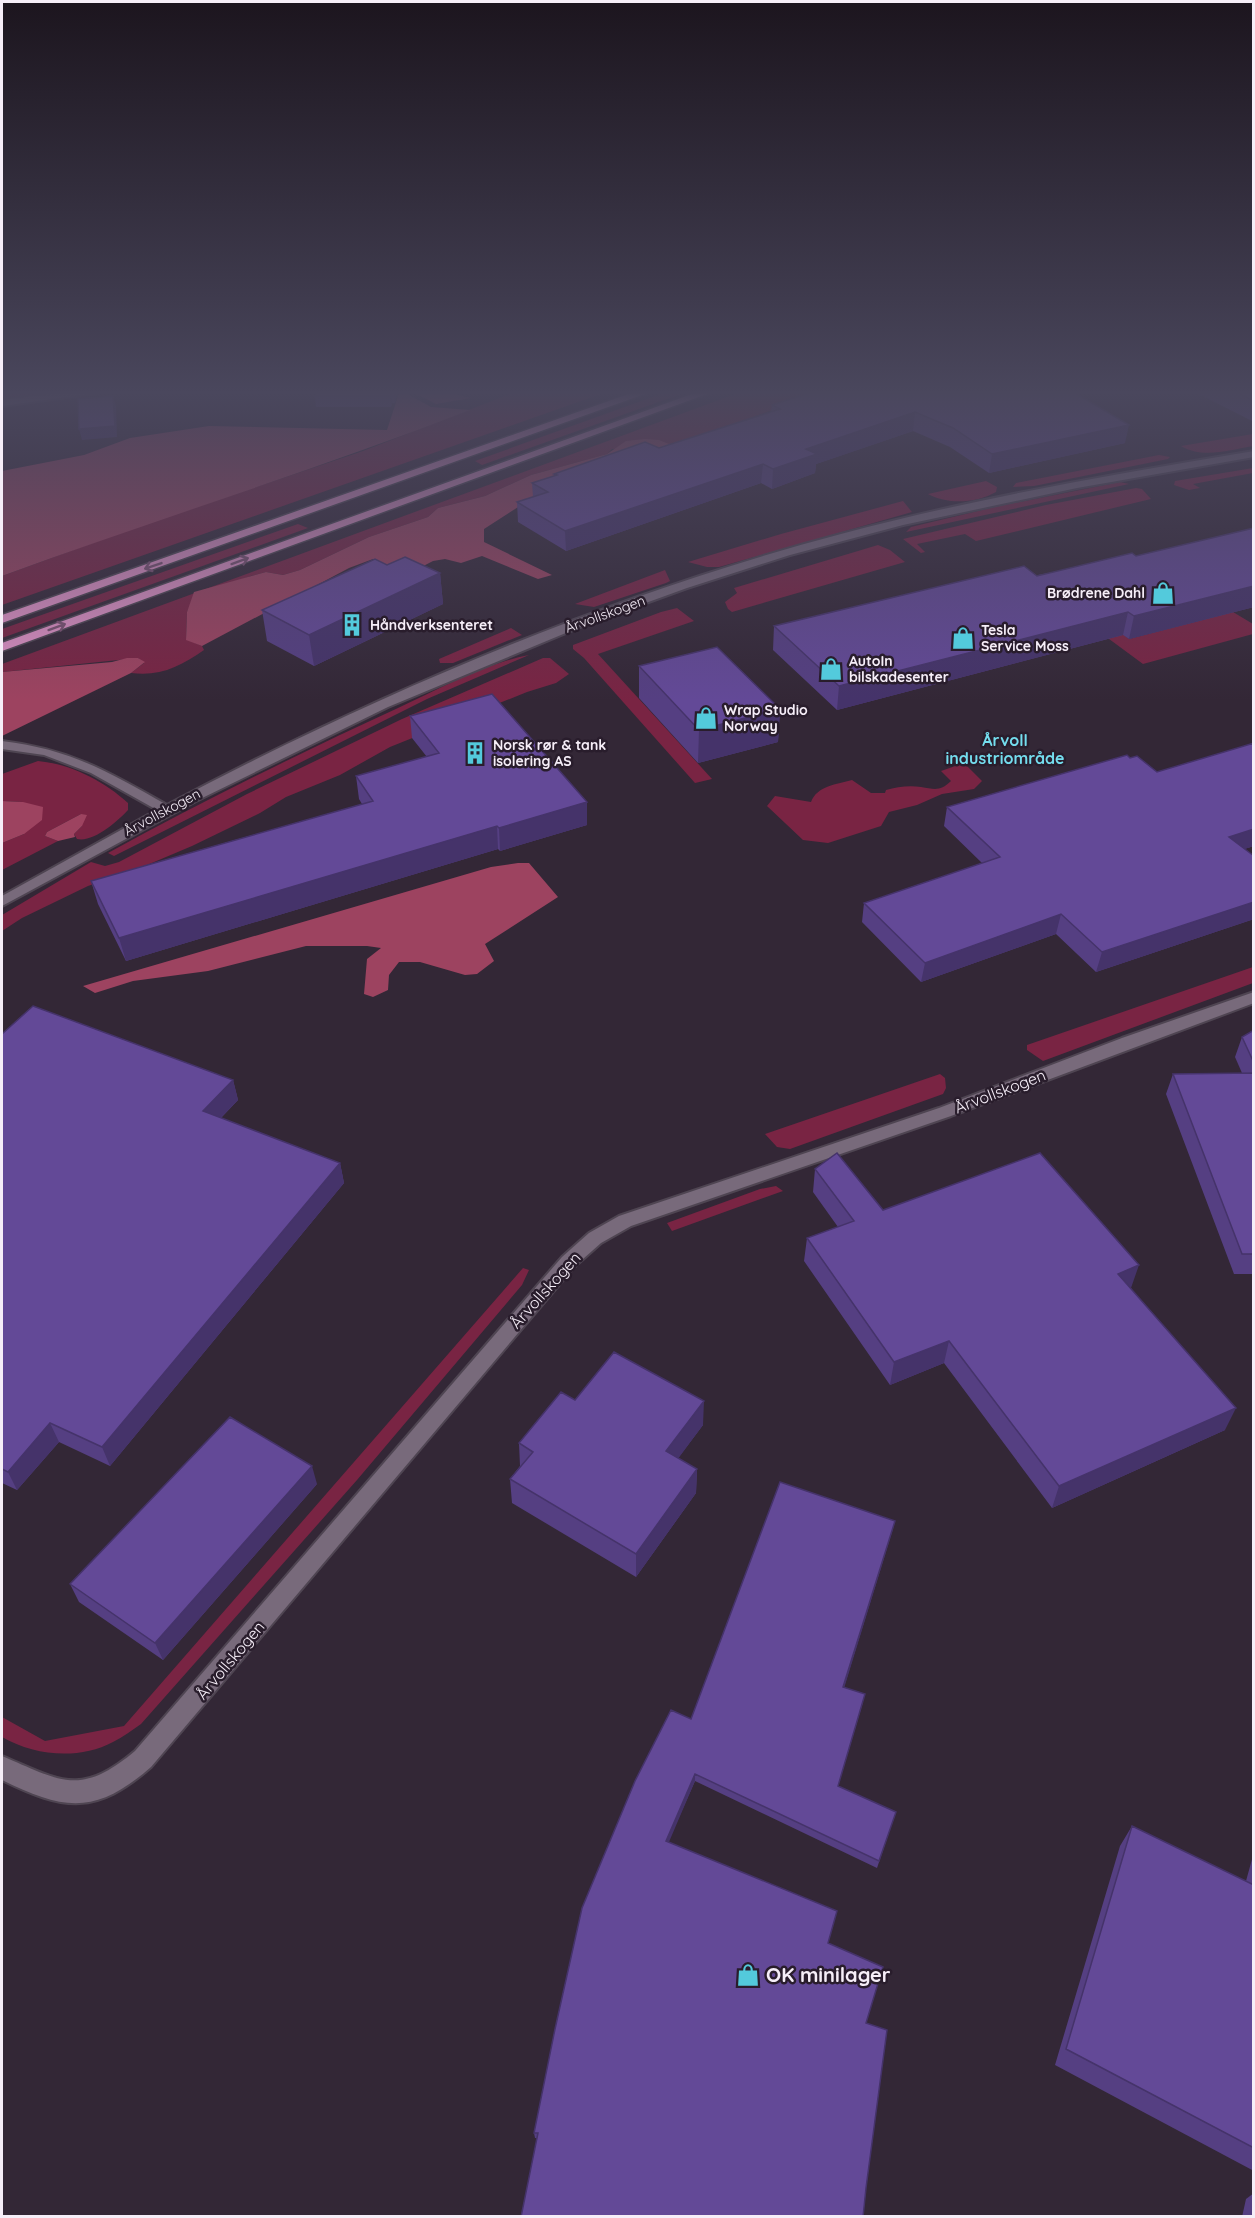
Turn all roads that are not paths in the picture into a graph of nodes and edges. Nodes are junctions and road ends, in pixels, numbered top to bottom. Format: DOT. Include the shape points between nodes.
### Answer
graph roads {
  1 [pos="358,494"];
  2 [pos="427,494"];
  3 [pos="1036,494"];
  4 [pos="2,619"];
  5 [pos="2,647"];
  6 [pos="2,745"];
  7 [pos="166,810"];
  8 [pos="2,902"];
  9 [pos="1254,997"];
  10 [pos="2,1768"];
  1 -- 4 [label="highway, one-way"];
  5 -- 2 [label="highway, one-way"];
  3 -- 7 [label="street, Årvollskogen" via="978,504 787,553 546,635 402,694"];
  6 -- 7 [label="street" via="46,752 96,770"];
  7 -- 8 [label="street, Årvollskogen"];
  9 -- 10 [label="street, Årvollskogen" via="945,1112 625,1221 596,1238 560,1271 141,1760 108,1786 76,1793 37,1785"];
}
